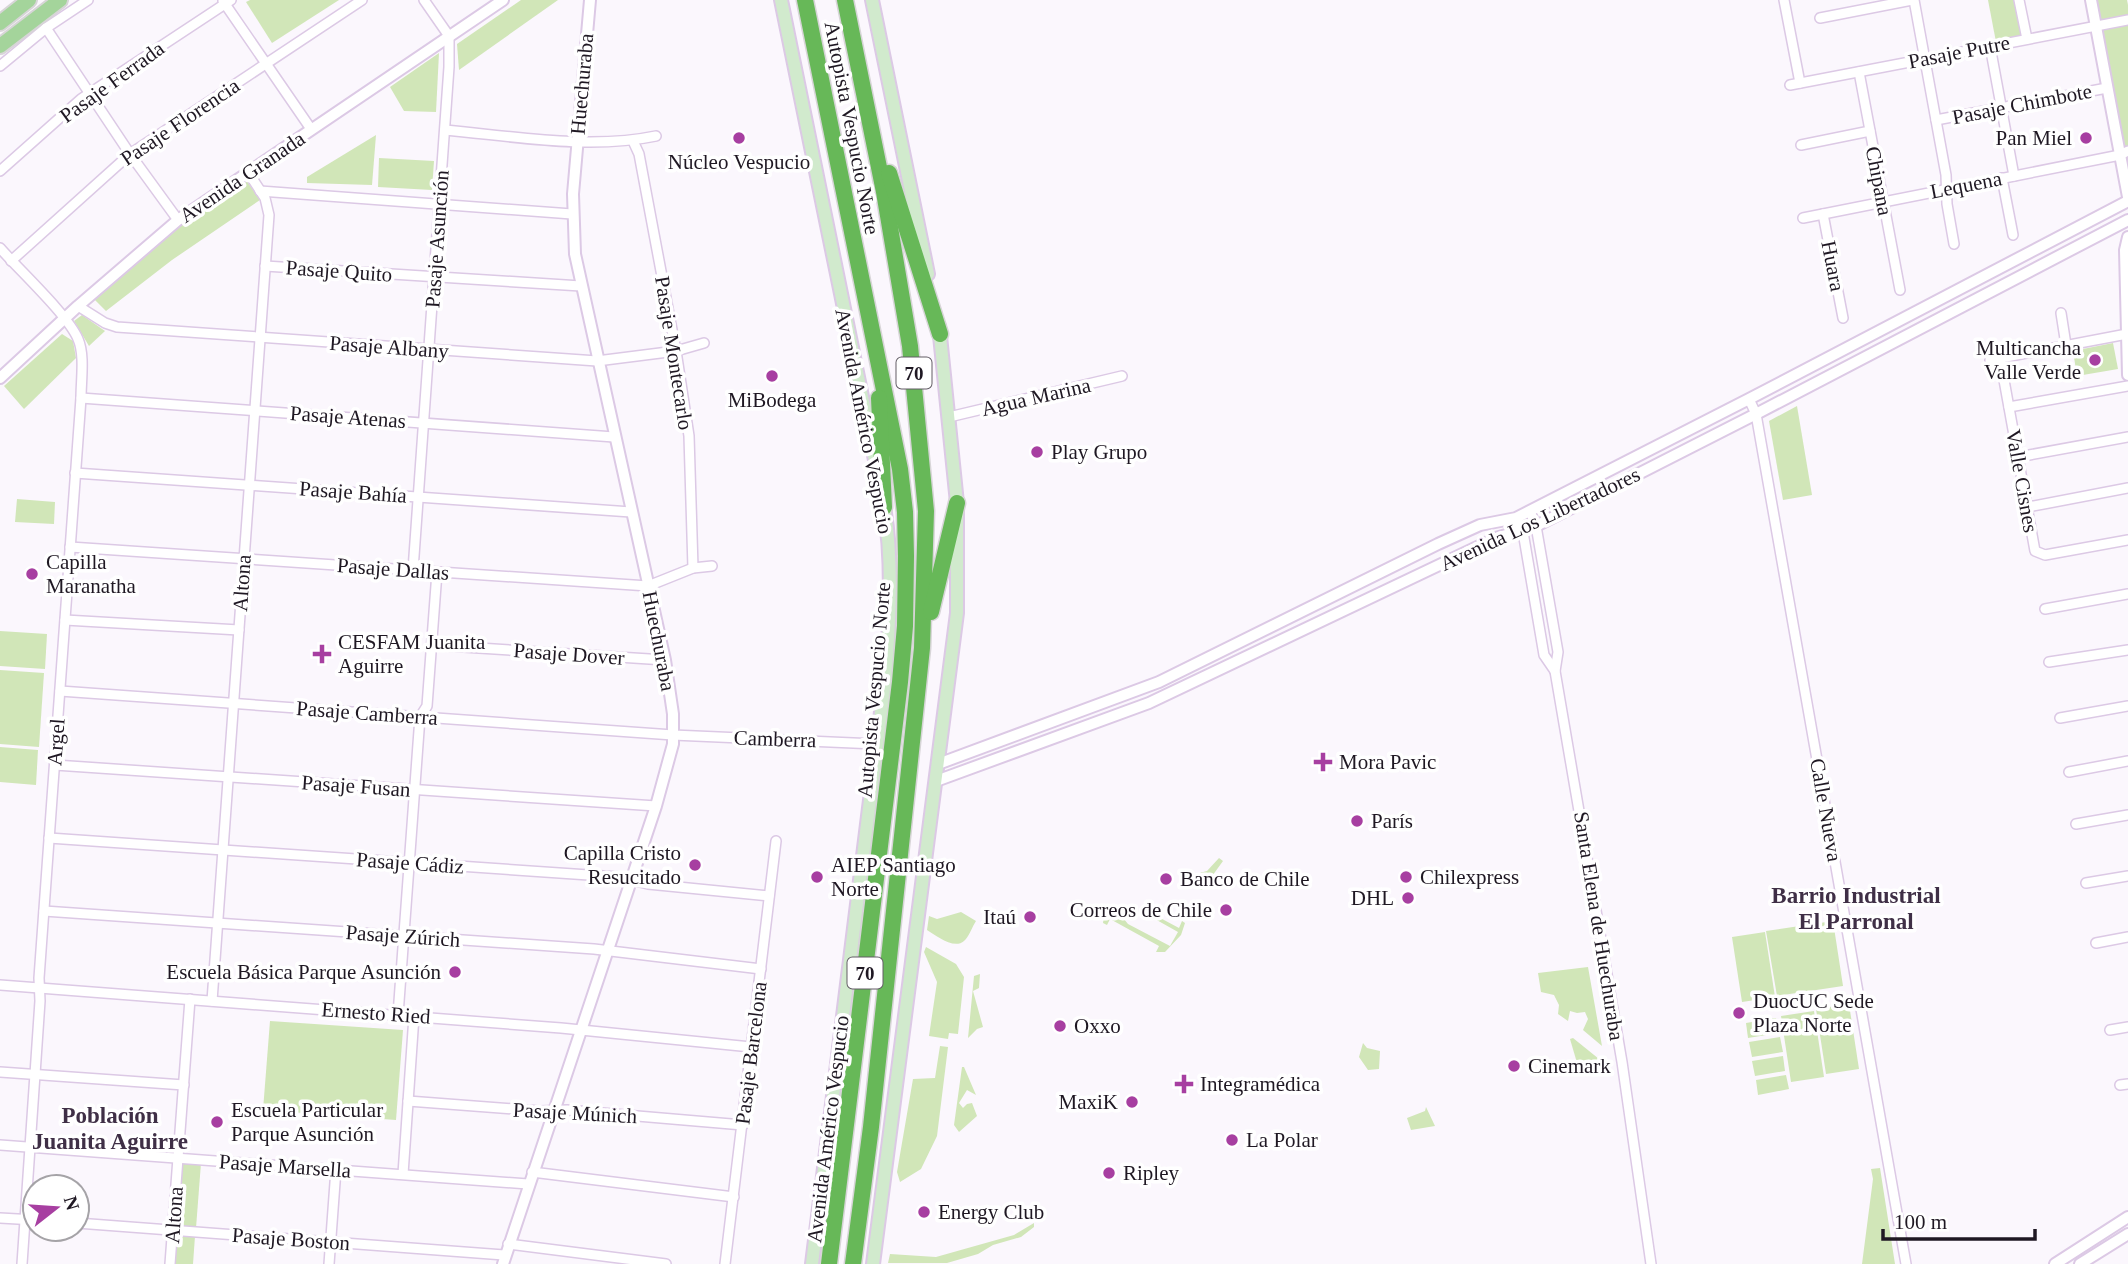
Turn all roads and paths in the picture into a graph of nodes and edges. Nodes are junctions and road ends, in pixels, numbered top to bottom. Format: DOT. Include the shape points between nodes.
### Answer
graph roads {
  1 [pos="29,0"];
  2 [pos="60,0"];
  3 [pos="88,0"];
  4 [pos="362,0"];
  5 [pos="424,0"];
  6 [pos="503,0"];
  7 [pos="590,0"];
  8 [pos="781,0"];
  9 [pos="805,0"];
  10 [pos="845,0"];
  11 [pos="872,0"];
  12 [pos="1784,0"];
  13 [pos="1913,0"];
  14 [pos="2019,0"];
  15 [pos="2091,0"];
  16 [pos="226,1"];
  17 [pos="1820,18"];
  18 [pos="2128,20"];
  19 [pos="0,23"];
  20 [pos="2096,26"];
  21 [pos="46,27"];
  22 [pos="449,36"];
  23 [pos="2027,39"];
  24 [pos="0,46"];
  25 [pos="1990,46"];
  26 [pos="1925,59"];
  27 [pos="267,64"];
  28 [pos="0,66"];
  29 [pos="1858,72"];
  30 [pos="2107,88"];
  31 [pos="89,93"];
  32 [pos="866,102"];
  33 [pos="2002,108"];
  34 [pos="1936,120"];
  35 [pos="311,129"];
  36 [pos="445,130"];
  37 [pos="1870,131"];
  38 [pos="656,136"];
  39 [pos="578,141"];
  40 [pos="633,141"];
  41 [pos="1801,145"];
  42 [pos="2124,153"];
  43 [pos="130,154"];
  44 [pos="0,171"];
  45 [pos="248,172"];
  46 [pos="2014,176"];
  47 [pos="2002,178"];
  48 [pos="1947,189"];
  49 [pos="260,191"];
  50 [pos="2128,199"];
  51 [pos="1883,202"];
  52 [pos="440,204"];
  53 [pos="572,214"];
  54 [pos="1823,214"];
  55 [pos="1803,218"];
  56 [pos="178,220"];
  57 [pos="2128,220"];
  58 [pos="2013,235"];
  59 [pos="2128,237"];
  60 [pos="1954,244"];
  61 [pos="0,248"];
  62 [pos="11,261"];
  63 [pos="265,266"];
  64 [pos="434,277"];
  65 [pos="580,286"];
  66 [pos="1900,290"];
  67 [pos="78,306"];
  68 [pos="2061,313"];
  69 [pos="1843,318"];
  70 [pos="64,319"];
  71 [pos="940,334"];
  72 [pos="2127,334"];
  73 [pos="260,338"];
  74 [pos="704,343"];
  75 [pos="2066,345"];
  76 [pos="429,350"];
  77 [pos="676,351"];
  78 [pos="597,361"];
  79 [pos="878,368"];
  80 [pos="2128,375"];
  81 [pos="1122,376"];
  82 [pos="0,378"];
  83 [pos="2128,386"];
  84 [pos="81,398"];
  85 [pos="1749,400"];
  86 [pos="2009,407"];
  87 [pos="255,411"];
  88 [pos="1756,414"];
  89 [pos="950,417"];
  90 [pos="424,423"];
  91 [pos="614,437"];
  92 [pos="2128,437"];
  93 [pos="2018,457"];
  94 [pos="75,473"];
  95 [pos="249,485"];
  96 [pos="2128,488"];
  97 [pos="418,497"];
  98 [pos="957,503"];
  99 [pos="884,507"];
  100 [pos="2028,507"];
  101 [pos="1530,511"];
  102 [pos="631,512"];
  103 [pos="1516,519"];
  104 [pos="1536,526"];
  105 [pos="1523,532"];
  106 [pos="2128,540"];
  107 [pos="70,547"];
  108 [pos="244,559"];
  109 [pos="712,566"];
  110 [pos="694,568"];
  111 [pos="413,570"];
  112 [pos="437,572"];
  113 [pos="648,586"];
  114 [pos="2128,594"];
  115 [pos="2045,609"];
  116 [pos="65,620"];
  117 [pos="239,630"];
  118 [pos="432,645"];
  119 [pos="922,648"];
  120 [pos="2128,650"];
  121 [pos="665,660"];
  122 [pos="2049,662"];
  123 [pos="1555,671"];
  124 [pos="60,691"];
  125 [pos="234,703"];
  126 [pos="2128,706"];
  127 [pos="419,717"];
  128 [pos="2060,718"];
  129 [pos="673,735"];
  130 [pos="876,744"];
  131 [pos="2128,761"];
  132 [pos="938,764"];
  133 [pos="55,765"];
  134 [pos="2069,772"];
  135 [pos="228,777"];
  136 [pos="936,781"];
  137 [pos="414,790"];
  138 [pos="656,806"];
  139 [pos="2128,815"];
  140 [pos="2076,824"];
  141 [pos="50,838"];
  142 [pos="776,841"];
  143 [pos="223,850"];
  144 [pos="409,863"];
  145 [pos="2128,876"];
  146 [pos="631,880"];
  147 [pos="2086,883"];
  148 [pos="769,897"];
  149 [pos="44,911"];
  150 [pos="218,923"];
  151 [pos="403,936"];
  152 [pos="2128,937"];
  153 [pos="2096,943"];
  154 [pos="608,951"];
  155 [pos="761,969"];
  156 [pos="0,985"];
  157 [pos="39,988"];
  158 [pos="190,999"];
  159 [pos="212,1001"];
  160 [pos="398,1015"];
  161 [pos="414,1016"];
  162 [pos="2128,1027"];
  163 [pos="581,1029"];
  164 [pos="2110,1030"];
  165 [pos="751,1047"];
  166 [pos="0,1072"];
  167 [pos="35,1075"];
  168 [pos="184,1085"];
  169 [pos="408,1101"];
  170 [pos="553,1111"];
  171 [pos="743,1125"];
  172 [pos="0,1145"];
  173 [pos="30,1147"];
  174 [pos="178,1158"];
  175 [pos="336,1169"];
  176 [pos="30,1173"];
  177 [pos="403,1174"];
  178 [pos="530,1178"];
  179 [pos="734,1197"];
  180 [pos="2128,1217"];
  181 [pos="0,1218"];
  182 [pos="21,1219"];
  183 [pos="91,1224"];
  184 [pos="173,1230"];
  185 [pos="2128,1234"];
  186 [pos="330,1242"];
  187 [pos="26,1243"];
  188 [pos="505,1254"];
  189 [pos="22,1264"];
  190 [pos="170,1264"];
  191 [pos="329,1264"];
  192 [pos="666,1264"];
  193 [pos="725,1264"];
  194 [pos="812,1264"];
  195 [pos="830,1264"];
  196 [pos="853,1264"];
  197 [pos="873,1264"];
  198 [pos="1651,1264"];
  199 [pos="1906,1264"];
  200 [pos="2055,1264"];
  201 [pos="2080,1264"];
  1 -- 19 [label="main road"];
  2 -- 24 [label="main road"];
  3 -- 21 [label="street"];
  4 -- 27 [label="street, Pasaje Florencia"];
  5 -- 22 [label="street"];
  6 -- 22 [label="street, Avenida Granada"];
  7 -- 39 [label="street, Huechuraba"];
  8 -- 99 [label="main road, Avenida Américo Vespucio"];
  9 -- 79 [label="highway, Autopista Vespucio Norte / 70"];
  10 -- 32 [label="highway, Autopista Vespucio Norte / 70"];
  11 -- 71 [label="main road"];
  12 -- 29 [label="street, Pasaje Putre" via="1795,84"];
  13 -- 17 [label="street"];
  13 -- 26 [label="street"];
  14 -- 23 [label="street"];
  15 -- 20 [label="street"];
  16 -- 27 [label="street"];
  16 -- 31 [label="street, Pasaje Ferrada"];
  18 -- 20 [label="street, Pasaje Putre"];
  20 -- 23 [label="street, Pasaje Putre"];
  20 -- 30 [label="street"];
  21 -- 28 [label="street"];
  21 -- 31 [label="street"];
  22 -- 35 [label="street, Avenida Granada"];
  22 -- 36 [label="street, Pasaje Asunción"];
  23 -- 25 [label="street, Pasaje Putre"];
  25 -- 26 [label="street, Pasaje Putre"];
  25 -- 33 [label="street"];
  26 -- 29 [label="street, Pasaje Putre"];
  26 -- 34 [label="street"];
  27 -- 35 [label="street"];
  27 -- 43 [label="street, Pasaje Florencia"];
  29 -- 37 [label="street, Chipana"];
  30 -- 33 [label="street, Pasaje Chimbote"];
  30 -- 42 [label="street"];
  31 -- 43 [label="street"];
  31 -- 44 [label="street, Pasaje Ferrada"];
  32 -- 71 [label="highway"];
  32 -- 119 [label="highway, Autopista Vespucio Norte / 70" via="915,380 926,511"];
  33 -- 34 [label="street, Pasaje Chimbote"];
  33 -- 46 [label="street"];
  34 -- 48 [label="street"];
  35 -- 45 [label="street, Avenida Granada"];
  36 -- 39 [label="street"];
  36 -- 52 [label="street, Pasaje Asunción"];
  37 -- 41 [label="street"];
  37 -- 51 [label="street, Chipana"];
  38 -- 40 [label="street"];
  39 -- 40 [label="street"];
  39 -- 53 [label="street, Huechuraba"];
  40 -- 77 [label="street, Pasaje Montecarlo"];
  42 -- 46 [label="street, Lequena"];
  42 -- 50 [label="street"];
  43 -- 56 [label="street"];
  43 -- 62 [label="street, Pasaje Florencia"];
  45 -- 49 [label="street, Altona"];
  45 -- 56 [label="street, Avenida Granada"];
  46 -- 47 [label="street, Lequena"];
  47 -- 48 [label="street, Lequena"];
  47 -- 58 [label="street"];
  48 -- 51 [label="street, Lequena"];
  48 -- 60 [label="street"];
  49 -- 52 [label="street"];
  49 -- 63 [label="street, Altona" via="268,209"];
  50 -- 85 [label="street, Avenida Los Libertadores"];
  51 -- 54 [label="street, Lequena"];
  51 -- 66 [label="street, Chipana"];
  52 -- 53 [label="street"];
  52 -- 64 [label="street, Pasaje Asunción"];
  53 -- 65 [label="street, Huechuraba"];
  54 -- 55 [label="street, Lequena"];
  54 -- 69 [label="street, Huara"];
  56 -- 67 [label="street, Avenida Granada"];
  57 -- 88 [label="street, Avenida Los Libertadores"];
  59 -- 72 [label="street"];
  61 -- 62 [label="street, Argel"];
  62 -- 70 [label="street, Argel"];
  63 -- 64 [label="street, Pasaje Quito"];
  63 -- 73 [label="street, Altona"];
  64 -- 65 [label="street, Pasaje Quito"];
  64 -- 76 [label="street, Pasaje Asunción"];
  65 -- 78 [label="street, Huechuraba"];
  67 -- 70 [label="street, Avenida Granada"];
  67 -- 73 [label="street, Pasaje Albany" via="117,327"];
  68 -- 75 [label="street"];
  70 -- 82 [label="street, Avenida Granada"];
  70 -- 84 [label="street, Argel" via="80,346"];
  71 -- 89 [label="main road"];
  72 -- 75 [label="street"];
  72 -- 80 [label="street"];
  73 -- 76 [label="street, Pasaje Albany"];
  73 -- 87 [label="street, Altona"];
  74 -- 77 [label="street, Pasaje Albany"];
  75 -- 86 [label="street, Valle Cisnes" via="1995,359"];
  76 -- 78 [label="street, Pasaje Albany"];
  76 -- 90 [label="street, Pasaje Asunción"];
  77 -- 78 [label="street, Pasaje Albany"];
  77 -- 110 [label="street, Pasaje Montecarlo" via="689,436"];
  78 -- 91 [label="street, Huechuraba"];
  79 -- 99 [label="highway"];
  79 -- 195 [label="highway, Autopista Vespucio Norte / 70" via="896,441 905,512 905,626"];
  81 -- 89 [label="street, Agua Marina"];
  83 -- 86 [label="street"];
  84 -- 87 [label="street, Pasaje Atenas"];
  84 -- 94 [label="street, Argel"];
  85 -- 88 [label="street, Calle Nueva"];
  85 -- 101 [label="street, Avenida Los Libertadores"];
  86 -- 93 [label="street, Valle Cisnes"];
  87 -- 90 [label="street, Pasaje Atenas"];
  87 -- 95 [label="street, Altona"];
  88 -- 104 [label="street, Avenida Los Libertadores"];
  88 -- 199 [label="street, Calle Nueva"];
  89 -- 98 [label="main road"];
  90 -- 91 [label="street, Pasaje Atenas"];
  90 -- 97 [label="street, Pasaje Asunción"];
  91 -- 102 [label="street, Huechuraba"];
  92 -- 93 [label="street"];
  93 -- 100 [label="street, Valle Cisnes"];
  94 -- 95 [label="street, Pasaje Bahía"];
  94 -- 107 [label="street, Argel"];
  95 -- 97 [label="street, Pasaje Bahía"];
  95 -- 108 [label="street, Altona"];
  96 -- 100 [label="street"];
  97 -- 102 [label="street, Pasaje Bahía"];
  97 -- 111 [label="street, Pasaje Asunción"];
  98 -- 119 [label="highway"];
  98 -- 132 [label="main road" via="957,613"];
  99 -- 130 [label="main road, Avenida Américo Vespucio" via="888,651"];
  100 -- 106 [label="street, Valle Cisnes" via="2035,551 2041,555"];
  101 -- 103 [label="street, Avenida Los Libertadores"];
  101 -- 104 [label="street, Santa Elena de Huechuraba"];
  102 -- 113 [label="street, Huechuraba"];
  103 -- 105 [label="street, Santa Elena de Huechuraba"];
  103 -- 132 [label="street, Avenida Los Libertadores" via="1480,525 1438,544 1159,682"];
  104 -- 105 [label="street, Avenida Los Libertadores"];
  104 -- 123 [label="street, Santa Elena de Huechuraba" via="1558,652"];
  105 -- 123 [label="street, Santa Elena de Huechuraba" via="1544,655"];
  105 -- 136 [label="street, Avenida Los Libertadores" via="1496,538 1149,703"];
  107 -- 108 [label="street, Pasaje Dallas"];
  107 -- 116 [label="street, Argel"];
  108 -- 111 [label="street, Pasaje Dallas"];
  108 -- 117 [label="street, Altona"];
  109 -- 110 [label="street, Pasaje Dallas"];
  110 -- 113 [label="street, Pasaje Dallas"];
  111 -- 112 [label="street, Pasaje Dallas"];
  112 -- 113 [label="street, Pasaje Dallas"];
  112 -- 118 [label="street"];
  113 -- 121 [label="street, Huechuraba"];
  114 -- 115 [label="street"];
  116 -- 117 [label="street"];
  116 -- 124 [label="street, Argel"];
  117 -- 125 [label="street, Altona"];
  118 -- 121 [label="street, Pasaje Dover"];
  118 -- 127 [label="street" via="427,706"];
  119 -- 196 [label="highway, Autopista Vespucio Norte / 70"];
  120 -- 122 [label="street"];
  121 -- 129 [label="street, Huechuraba"];
  123 -- 198 [label="street, Santa Elena de Huechuraba" via="1622,1062"];
  124 -- 125 [label="street, Pasaje Camberra"];
  124 -- 133 [label="street, Argel"];
  125 -- 127 [label="street, Pasaje Camberra"];
  125 -- 135 [label="street, Altona"];
  126 -- 128 [label="street"];
  127 -- 129 [label="street, Pasaje Camberra"];
  127 -- 137 [label="street"];
  129 -- 130 [label="street, Camberra"];
  129 -- 138 [label="street, Huechuraba"];
  130 -- 194 [label="main road, Avenida Américo Vespucio"];
  131 -- 134 [label="street"];
  132 -- 136 [label="main road"];
  133 -- 135 [label="street, Pasaje Fusan"];
  133 -- 141 [label="street, Argel"];
  135 -- 137 [label="street, Pasaje Fusan"];
  135 -- 143 [label="street, Altona"];
  136 -- 197 [label="main road"];
  137 -- 138 [label="street, Pasaje Fusan"];
  137 -- 144 [label="street"];
  138 -- 146 [label="street, Huechuraba"];
  139 -- 140 [label="street"];
  141 -- 143 [label="street, Pasaje Cádiz"];
  141 -- 149 [label="street, Argel"];
  142 -- 148 [label="street, Pasaje Barcelona"];
  143 -- 144 [label="street, Pasaje Cádiz"];
  143 -- 150 [label="street, Altona"];
  144 -- 146 [label="street, Pasaje Cádiz"];
  144 -- 151 [label="street"];
  145 -- 147 [label="street"];
  146 -- 148 [label="street, Pasaje Cádiz"];
  146 -- 154 [label="street, Huechuraba"];
  148 -- 155 [label="street, Pasaje Barcelona"];
  149 -- 150 [label="street, Pasaje Zúrich"];
  149 -- 157 [label="street, Argel"];
  150 -- 151 [label="street, Pasaje Zúrich"];
  150 -- 159 [label="street, Altona"];
  151 -- 154 [label="street, Pasaje Zúrich"];
  151 -- 160 [label="street"];
  152 -- 153 [label="street"];
  154 -- 155 [label="street, Pasaje Zúrich"];
  154 -- 163 [label="street, Huechuraba"];
  155 -- 165 [label="street, Pasaje Barcelona"];
  156 -- 157 [label="street, Ernesto Ried"];
  157 -- 158 [label="street, Ernesto Ried"];
  157 -- 167 [label="street, Argel"];
  158 -- 159 [label="street, Ernesto Ried"];
  158 -- 168 [label="street, Altona"];
  159 -- 160 [label="street, Ernesto Ried"];
  160 -- 161 [label="street, Ernesto Ried"];
  161 -- 163 [label="street, Ernesto Ried"];
  161 -- 169 [label="street"];
  162 -- 164 [label="street"];
  163 -- 165 [label="street, Ernesto Ried"];
  163 -- 170 [label="street, Huechuraba"];
  165 -- 171 [label="street, Pasaje Barcelona"];
  166 -- 167 [label="street"];
  167 -- 168 [label="street"];
  167 -- 173 [label="street, Argel"];
  168 -- 174 [label="street, Altona"];
  169 -- 170 [label="street, Pasaje Múnich"];
  169 -- 177 [label="street"];
  170 -- 171 [label="street, Pasaje Múnich"];
  170 -- 178 [label="street, Huechuraba"];
  171 -- 179 [label="street, Pasaje Barcelona"];
  172 -- 173 [label="street, Pasaje Marsella"];
  173 -- 174 [label="street, Pasaje Marsella"];
  173 -- 176 [label="street, Argel"];
  174 -- 175 [label="street, Pasaje Marsella"];
  174 -- 184 [label="street, Altona"];
  175 -- 177 [label="street, Pasaje Marsella"];
  175 -- 186 [label="street"];
  177 -- 178 [label="street, Pasaje Marsella"];
  178 -- 179 [label="street, Pasaje Marsella"];
  178 -- 188 [label="street, Huechuraba"];
  179 -- 193 [label="street, Pasaje Barcelona"];
  180 -- 200 [label="street"];
  181 -- 182 [label="street"];
  183 -- 184 [label="street, Pasaje Boston"];
  184 -- 186 [label="street, Pasaje Boston"];
  184 -- 190 [label="street, Altona"];
  185 -- 201 [label="street"];
  186 -- 188 [label="street, Pasaje Boston"];
  186 -- 191 [label="street"];
  187 -- 189 [label="street, Argel"];
  188 -- 192 [label="street, Pasaje Boston"];
}
